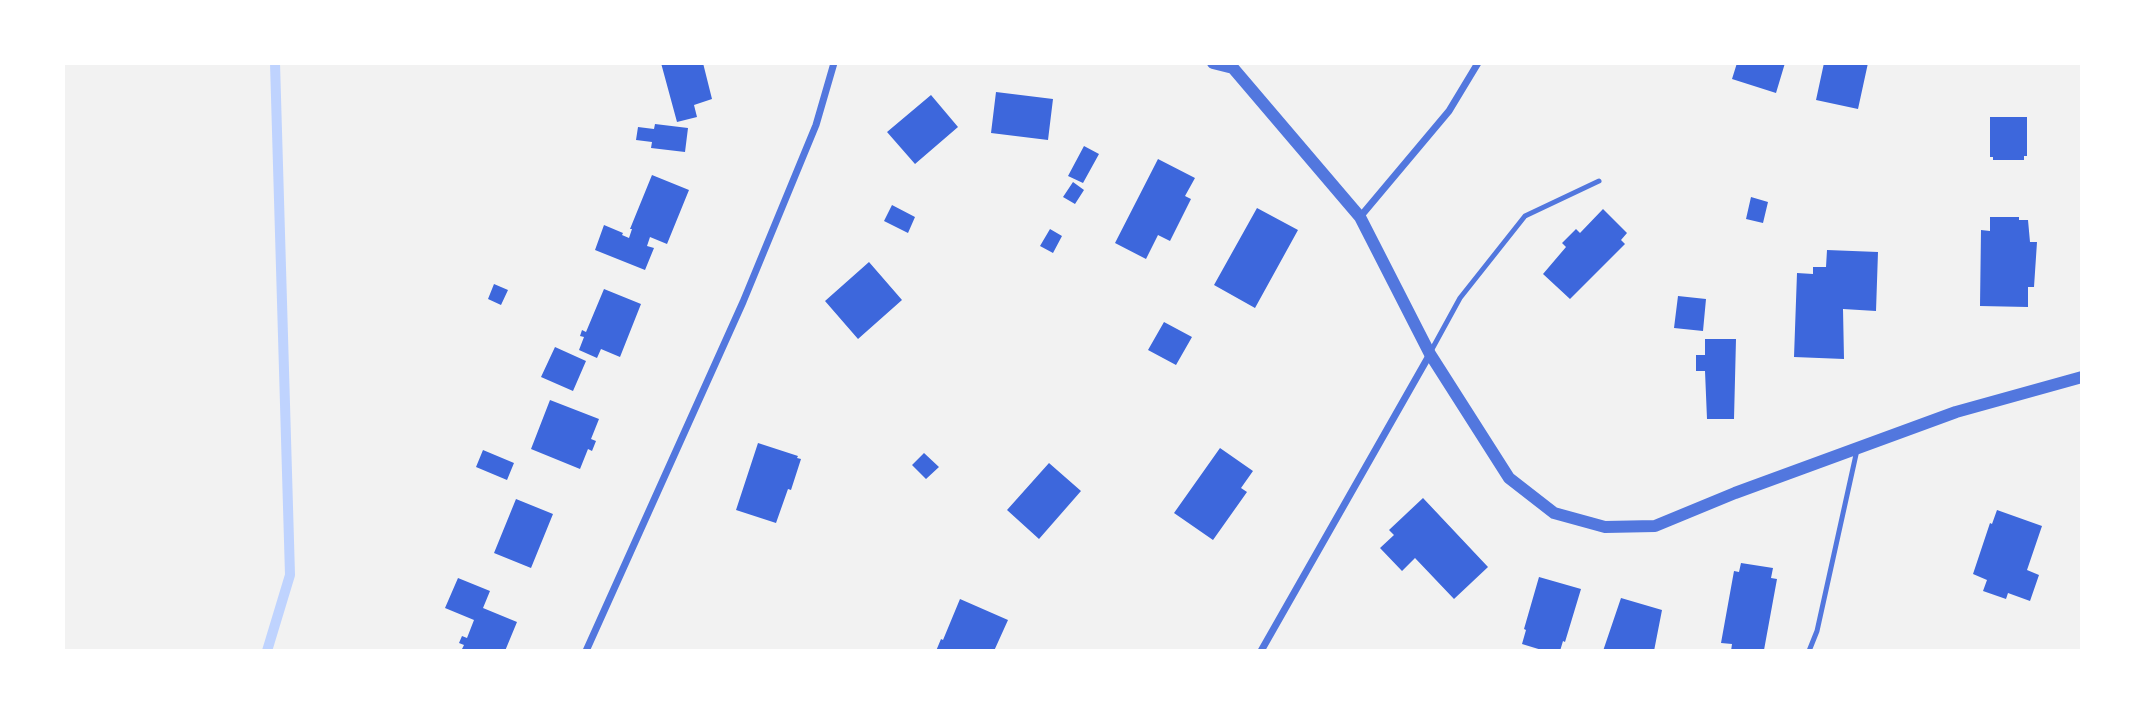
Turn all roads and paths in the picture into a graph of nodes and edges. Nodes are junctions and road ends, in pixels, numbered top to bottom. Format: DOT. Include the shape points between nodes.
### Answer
graph roads {
  1 [pos="834,63"];
  2 [pos="1213,63"];
  3 [pos="1478,63"];
  4 [pos="1599,181"];
  5 [pos="1360,217"];
  6 [pos="1430,354"];
  7 [pos="2082,377"];
  8 [pos="1857,448"];
  9 [pos="586,651"];
  10 [pos="1261,651"];
  11 [pos="1809,651"];
  1 -- 9 [label="street" via="816,125 743,302"];
  2 -- 5 [label="street" via="1233,68"];
  3 -- 5 [label="street" via="1449,111"];
  4 -- 6 [label="lane" via="1525,215 1460,298"];
  5 -- 6 [label="street"];
  6 -- 8 [label="street" via="1509,478 1554,513 1605,527 1655,526"];
  6 -- 10 [label="street"];
  7 -- 8 [label="street" via="1956,412"];
  8 -- 11 [label="lane"];
}
